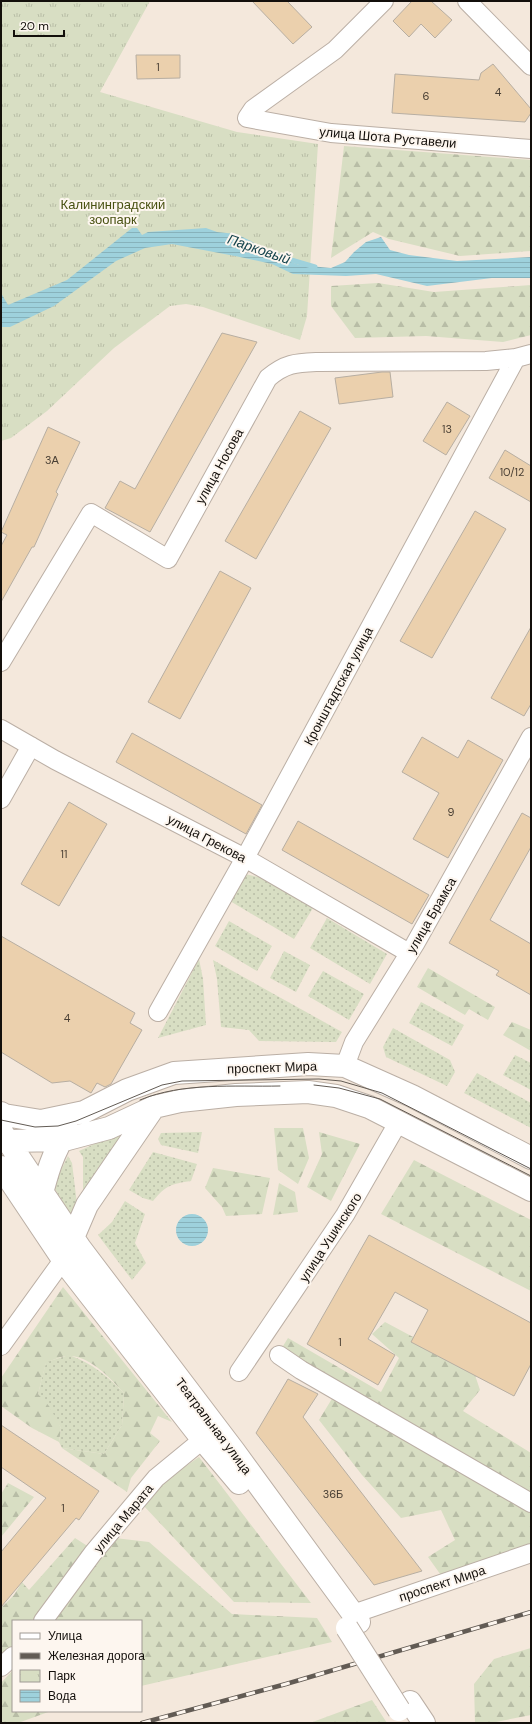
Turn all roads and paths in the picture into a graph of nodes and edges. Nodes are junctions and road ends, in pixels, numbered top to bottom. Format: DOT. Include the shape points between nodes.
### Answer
graph roads {
  1 [pos="384,1"];
  2 [pos="467,1"];
  3 [pos="531,66"];
  4 [pos="531,149"];
  5 [pos="523,356"];
  6 [pos="1,662"];
  7 [pos="1,729"];
  8 [pos="531,737"];
  9 [pos="31,746"];
  10 [pos="1,799"];
  11 [pos="245,858"];
  12 [pos="409,953"];
  13 [pos="158,1012"];
  14 [pos="344,1066"];
  15 [pos="336,1096"];
  16 [pos="412,1096"];
  17 [pos="154,1107"];
  18 [pos="84,1112"];
  19 [pos="1,1113"];
  20 [pos="399,1121"];
  21 [pos="4,1136"];
  22 [pos="62,1141"];
  23 [pos="531,1158"];
  24 [pos="1,1167"];
  25 [pos="531,1190"];
  26 [pos="42,1191"];
  27 [pos="36,1219"];
  28 [pos="73,1238"];
  29 [pos="63,1260"];
  30 [pos="1,1346"];
  31 [pos="279,1355"];
  32 [pos="239,1372"];
  33 [pos="209,1434"];
  34 [pos="531,1503"];
  35 [pos="531,1553"];
  36 [pos="44,1620"];
  37 [pos="353,1621"];
  38 [pos="12,1657"];
  39 [pos="1,1667"];
  40 [pos="406,1712"];
  41 [pos="424,1723"];
  1 -- 4 [label="street, улица Шота Руставели" via="334,50 253,109 247,118 331,133"];
  2 -- 3 [label="street"];
  5 -- 6 [label="street, улица Носова" via="486,361 292,363 280,368 268,378 168,558 91,513"];
  5 -- 11 [label="street, Кронштадтская улица"];
  7 -- 9 [label="street, улица Грекова"];
  8 -- 12 [label="street, улица Брамса"];
  9 -- 10 [label="street"];
  9 -- 11 [label="street, улица Грекова"];
  11 -- 12 [label="street, улица Грекова"];
  11 -- 13 [label="street, Кронштадтская улица"];
  12 -- 14 [label="street, улица Брамса" via="354,1042"];
  14 -- 15 [label="main road, улица Брамса"];
  14 -- 16 [label="main road, проспект Мира"];
  14 -- 18 [label="main road, проспект Мира" via="308,1064 174,1073 127,1090"];
  15 -- 17 [label="main road, проспект Мира" via="308,1092 236,1094 180,1100"];
  15 -- 20 [label="main road, проспект Мира"];
  16 -- 20 [label="main road, улица Ушинского"];
  16 -- 23 [label="main road, проспект Мира"];
  17 -- 22 [label="main road, проспект Мира" via="109,1128"];
  17 -- 28 [label="main road" via="87,1205"];
  18 -- 19 [label="main road, проспект Мира" via="41,1121"];
  18 -- 22 [label="main road"];
  20 -- 25 [label="main road, проспект Мира"];
  20 -- 32 [label="street, улица Ушинского" via="345,1215"];
  21 -- 22 [label="main road, проспект Мира"];
  21 -- 26 [label="main road, Театральная улица"];
  22 -- 26 [label="main road"];
  24 -- 27 [label="main road, Театральная улица"];
  26 -- 27 [label="main road"];
  26 -- 28 [label="main road, Театральная улица"];
  27 -- 29 [label="main road, Театральная улица"];
  28 -- 29 [label="main road"];
  28 -- 33 [label="main road, Театральная улица"];
  29 -- 30 [label="street"];
  29 -- 33 [label="main road, Театральная улица"];
  31 -- 34 [label="street"];
  33 -- 36 [label="street, улица Марата" via="156,1478 93,1553"];
  33 -- 37 [label="main road, Театральная улица" via="241,1485"];
  35 -- 37 [label="street, проспект Мира"];
  37 -- 40 [label="main road, Театральная улица"];
  38 -- 39 [label="street"];
  40 -- 41 [label="main road, Театральная улица"];
}
